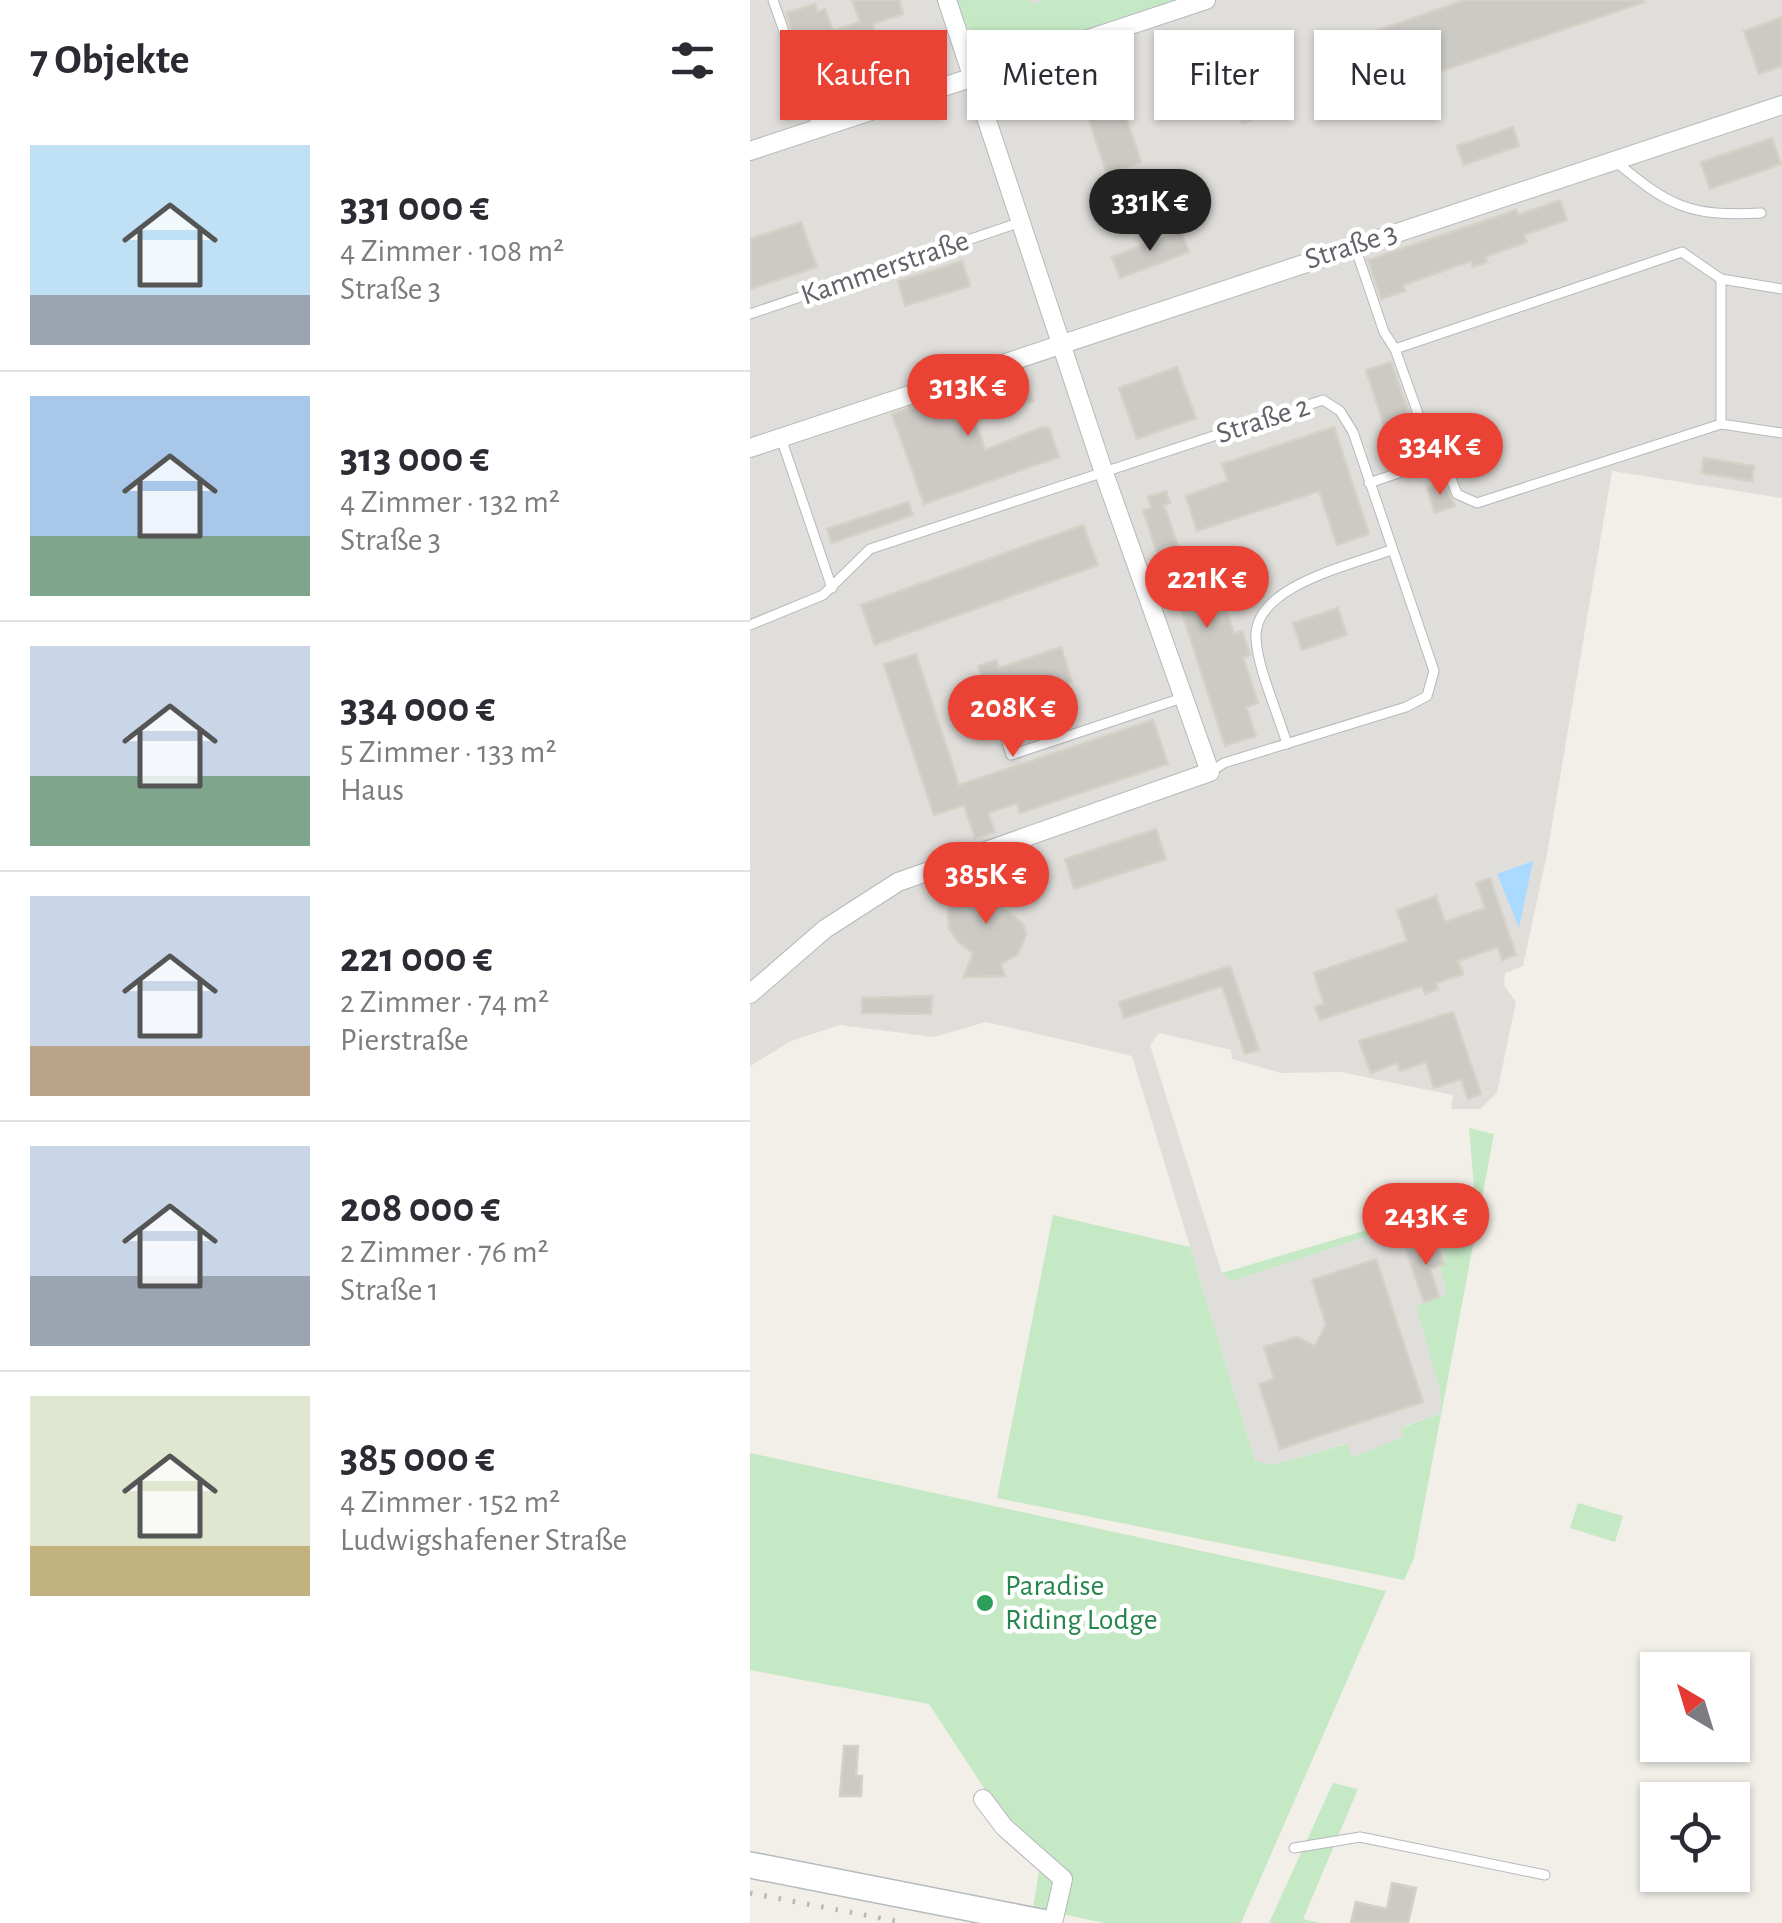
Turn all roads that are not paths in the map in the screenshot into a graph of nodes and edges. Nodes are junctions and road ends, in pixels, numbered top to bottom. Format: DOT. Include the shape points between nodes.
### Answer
graph roads {
  1 [pos="773,0"];
  2 [pos="947,0"];
  3 [pos="1206,0"];
  4 [pos="1116,30"];
  5 [pos="967,57"];
  6 [pos="967,79"];
  7 [pos="1782,104"];
  8 [pos="988,120"];
  9 [pos="818,128"];
  10 [pos="750,151"];
  11 [pos="1615,161"];
  12 [pos="1761,213"];
  13 [pos="1021,222"];
  14 [pos="1354,244"];
  15 [pos="1721,279"];
  16 [pos="1782,289"];
  17 [pos="750,314"];
  18 [pos="1061,342"];
  19 [pos="1395,350"];
  20 [pos="1721,424"];
  21 [pos="1782,433"];
  22 [pos="781,438"];
  23 [pos="750,448"];
  24 [pos="1428,463"];
  25 [pos="1104,473"];
  26 [pos="1369,483"];
  27 [pos="1391,550"];
  28 [pos="832,588"];
  29 [pos="750,626"];
  30 [pos="1185,697"];
  31 [pos="1003,730"];
  32 [pos="1287,744"];
  33 [pos="1210,772"];
  34 [pos="750,994"];
  35 [pos="983,1799"];
  36 [pos="1294,1848"];
  37 [pos="750,1864"];
  38 [pos="1545,1875"];
  39 [pos="1049,1923"];
  1 -- 9 [label="lane"];
  2 -- 5 [label="street"];
  3 -- 4 [label="street"];
  6 -- 9 [label="street"];
  7 -- 11 [label="street, Straße 3"];
  8 -- 13 [label="street"];
  9 -- 10 [label="street"];
  11 -- 12 [label="lane" via="1660,198 1716,216"];
  11 -- 14 [label="street, Straße 3"];
  13 -- 17 [label="lane, Kammerstraße"];
  13 -- 18 [label="street"];
  14 -- 18 [label="street, Straße 3"];
  14 -- 19 [label="lane"];
  15 -- 16 [label="lane"];
  15 -- 19 [label="lane" via="1682,252"];
  15 -- 20 [label="lane"];
  18 -- 22 [label="street, Straße 3"];
  18 -- 25 [label="street"];
  19 -- 20 [label="lane" via="1421,422 1465,501 1476,503"];
  20 -- 21 [label="lane"];
  22 -- 23 [label="street, Straße 3"];
  22 -- 28 [label="lane"];
  24 -- 26 [label="lane"];
  25 -- 26 [label="lane, Straße 2" via="1323,400 1340,410 1353,432"];
  25 -- 28 [label="lane, Straße 2" via="870,549"];
  25 -- 30 [label="street"];
  26 -- 27 [label="lane, Straße 2"];
  27 -- 32 [label="lane" via="1282,591 1264,611 1255,636"];
  27 -- 32 [label="lane, Straße 2" via="1434,671 1427,696"];
  28 -- 29 [label="lane, Straße 2"];
  30 -- 31 [label="lane" via="1011,755"];
  30 -- 33 [label="street"];
  32 -- 33 [label="lane, Straße 2"];
  33 -- 34 [label="street" via="898,882 825,928"];
  35 -- 39 [label="street" via="1004,1828 1063,1879"];
  36 -- 38 [label="lane" via="1360,1837"];
  37 -- 39 [label="main road"];
}
